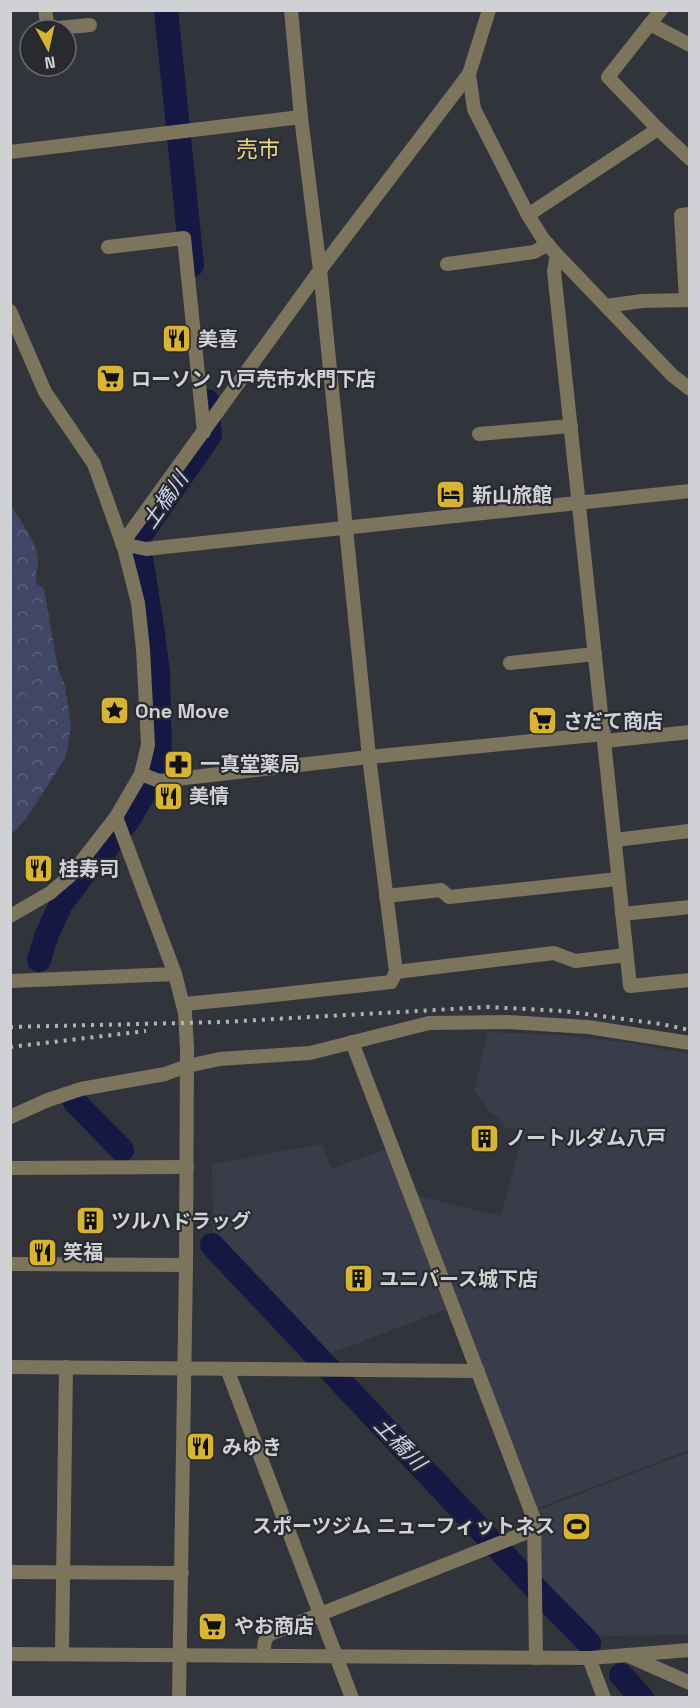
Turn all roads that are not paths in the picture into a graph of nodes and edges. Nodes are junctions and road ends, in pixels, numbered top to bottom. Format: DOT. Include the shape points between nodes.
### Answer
graph roads {
  1 [pos="45,10"];
  2 [pos="291,10"];
  3 [pos="489,10"];
  4 [pos="661,10"];
  5 [pos="650,24"];
  6 [pos="90,25"];
  7 [pos="690,45"];
  8 [pos="469,74"];
  9 [pos="301,117"];
  10 [pos="658,129"];
  11 [pos="10,152"];
  12 [pos="690,159"];
  13 [pos="690,214"];
  14 [pos="528,215"];
  15 [pos="108,247"];
  16 [pos="552,250"];
  17 [pos="447,264"];
  18 [pos="320,270"];
  19 [pos="688,300"];
  20 [pos="606,306"];
  21 [pos="10,311"];
  22 [pos="690,389"];
  23 [pos="571,426"];
  24 [pos="204,432"];
  25 [pos="479,434"];
  26 [pos="690,491"];
  27 [pos="580,503"];
  28 [pos="346,528"];
  29 [pos="122,544"];
  30 [pos="595,654"];
  31 [pos="510,663"];
  32 [pos="690,732"];
  33 [pos="605,737"];
  34 [pos="369,757"];
  35 [pos="141,774"];
  36 [pos="116,817"];
  37 [pos="689,831"];
  38 [pos="615,840"];
  39 [pos="618,879"];
  40 [pos="386,896"];
  41 [pos="690,907"];
  42 [pos="622,914"];
  43 [pos="10,916"];
  44 [pos="626,955"];
  45 [pos="396,972"];
  46 [pos="175,974"];
  47 [pos="690,980"];
  48 [pos="10,981"];
  49 [pos="184,1004"];
  50 [pos="352,1042"];
  51 [pos="690,1043"];
  52 [pos="186,1065"];
  53 [pos="10,1117"];
  54 [pos="187,1167"];
  55 [pos="10,1168"];
  56 [pos="10,1264"];
  57 [pos="186,1265"];
  58 [pos="10,1367"];
  59 [pos="66,1367"];
  60 [pos="185,1368"];
  61 [pos="227,1369"];
  62 [pos="478,1371"];
  63 [pos="535,1529"];
  64 [pos="10,1572"];
  65 [pos="63,1573"];
  66 [pos="182,1574"];
  67 [pos="320,1614"];
  68 [pos="690,1650"];
  69 [pos="10,1654"];
  70 [pos="62,1654"];
  71 [pos="180,1655"];
  72 [pos="627,1655"];
  73 [pos="264,1656"];
  74 [pos="336,1657"];
  75 [pos="536,1658"];
  76 [pos="589,1658"];
  77 [pos="690,1683"];
  78 [pos="180,1698"];
  79 [pos="352,1698"];
  80 [pos="604,1698"];
  1 -- 6 [label="street" via="48,29"];
  2 -- 9 [label="street"];
  3 -- 8 [label="street"];
  4 -- 5 [label="street"];
  5 -- 7 [label="street"];
  5 -- 10 [label="street" via="608,77"];
  8 -- 14 [label="street" via="474,109"];
  8 -- 18 [label="street"];
  9 -- 11 [label="street"];
  9 -- 18 [label="street"];
  10 -- 12 [label="street"];
  10 -- 14 [label="street"];
  13 -- 19 [label="street" via="681,214"];
  14 -- 16 [label="street"];
  15 -- 24 [label="street" via="184,238"];
  16 -- 17 [label="street"];
  16 -- 20 [label="street"];
  16 -- 23 [label="street"];
  18 -- 24 [label="street"];
  18 -- 28 [label="street"];
  19 -- 20 [label="street"];
  20 -- 22 [label="street"];
  21 -- 29 [label="street" via="45,392 94,464"];
  23 -- 25 [label="street"];
  23 -- 27 [label="street"];
  24 -- 29 [label="street"];
  26 -- 27 [label="street"];
  27 -- 28 [label="street"];
  27 -- 30 [label="street"];
  28 -- 29 [label="street" via="146,549"];
  28 -- 34 [label="street"];
  29 -- 35 [label="street" via="138,603 143,649 148,745"];
  30 -- 31 [label="street"];
  30 -- 33 [label="street"];
  32 -- 33 [label="street"];
  33 -- 34 [label="street"];
  33 -- 38 [label="street"];
  34 -- 35 [label="street" via="159,781"];
  34 -- 40 [label="street"];
  35 -- 36 [label="street"];
  36 -- 43 [label="street" via="70,876 50,893"];
  36 -- 46 [label="street"];
  37 -- 38 [label="street"];
  38 -- 39 [label="street"];
  39 -- 40 [label="street" via="449,897 441,890"];
  39 -- 42 [label="street"];
  40 -- 45 [label="street"];
  41 -- 42 [label="street"];
  42 -- 44 [label="street"];
  44 -- 45 [label="street" via="575,961 554,953"];
  44 -- 47 [label="street" via="630,986"];
  45 -- 49 [label="street" via="391,982"];
  46 -- 48 [label="street"];
  46 -- 49 [label="street"];
  49 -- 52 [label="street"];
  50 -- 51 [label="street" via="429,1023 508,1022 588,1026"];
  50 -- 52 [label="street" via="310,1053"];
  50 -- 62 [label="street"];
  52 -- 53 [label="street" via="165,1074 81,1089"];
  52 -- 54 [label="street"];
  54 -- 55 [label="street"];
  54 -- 57 [label="street"];
  56 -- 57 [label="street"];
  57 -- 60 [label="street"];
  58 -- 59 [label="street"];
  59 -- 60 [label="street"];
  59 -- 65 [label="street"];
  60 -- 61 [label="street"];
  60 -- 66 [label="street"];
  61 -- 62 [label="street"];
  61 -- 67 [label="street"];
  62 -- 63 [label="street"];
  63 -- 67 [label="street"];
  63 -- 75 [label="street"];
  64 -- 65 [label="street"];
  65 -- 66 [label="street"];
  65 -- 70 [label="street"];
  66 -- 71 [label="street"];
  67 -- 73 [label="street" via="270,1634 264,1643"];
  67 -- 74 [label="street"];
  68 -- 72 [label="street"];
  69 -- 70 [label="street"];
  70 -- 71 [label="street"];
  71 -- 73 [label="street"];
  71 -- 78 [label="street"];
  72 -- 76 [label="street"];
  72 -- 77 [label="street"];
  73 -- 74 [label="street"];
  74 -- 75 [label="street"];
  74 -- 79 [label="street"];
  75 -- 76 [label="street"];
  76 -- 80 [label="street"];
}
